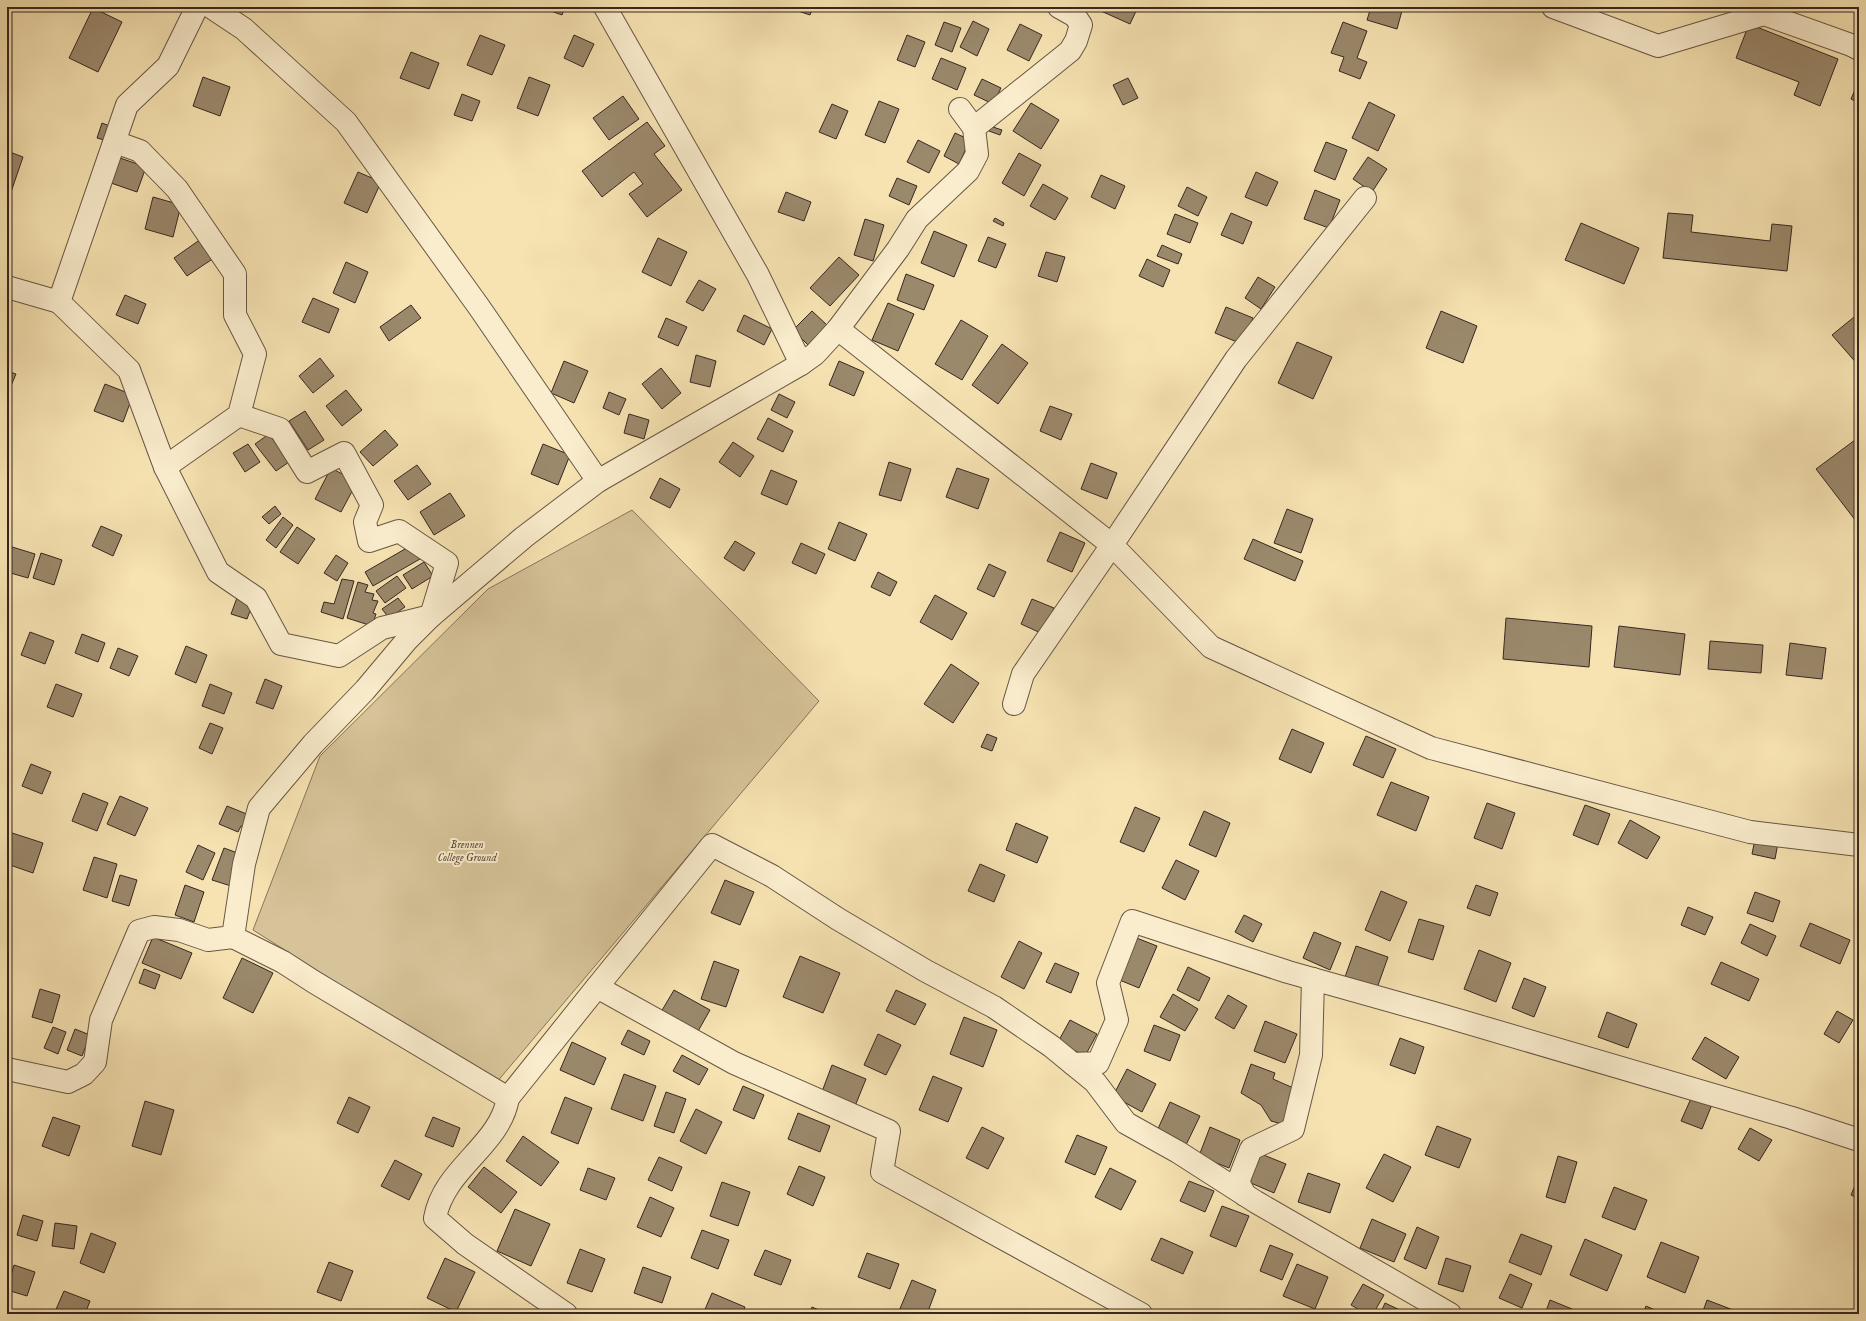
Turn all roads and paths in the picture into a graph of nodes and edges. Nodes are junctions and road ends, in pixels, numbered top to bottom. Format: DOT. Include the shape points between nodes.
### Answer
graph roads {
  1 [pos="604,7"];
  2 [pos="1060,7"];
  3 [pos="1553,7"];
  4 [pos="197,9"];
  5 [pos="1859,50"];
  6 [pos="960,109"];
  7 [pos="974,128"];
  8 [pos="115,142"];
  9 [pos="1365,198"];
  10 [pos="7,287"];
  11 [pos="59,302"];
  12 [pos="838,329"];
  13 [pos="801,364"];
  14 [pos="239,415"];
  15 [pos="165,467"];
  16 [pos="598,481"];
  17 [pos="1112,545"];
  18 [pos="430,616"];
  19 [pos="1014,704"];
  20 [pos="1859,845"];
  21 [pos="233,937"];
  22 [pos="1313,979"];
  23 [pos="597,987"];
  24 [pos="1073,1064"];
  25 [pos="7,1069"];
  26 [pos="508,1098"];
  27 [pos="1859,1140"];
  28 [pos="1245,1195"];
  29 [pos="566,1314"];
  30 [pos="1141,1314"];
  31 [pos="1450,1314"];
  1 -- 13 [label="street" via="758,275"];
  2 -- 7 [label="street" via="1075,16 1081,24 1070,51"];
  3 -- 5 [label="street" via="1658,46 1764,14"];
  4 -- 8 [label="street" via="168,66 127,105"];
  4 -- 16 [label="street" via="244,29 346,122 479,307"];
  6 -- 7 [label="street"];
  7 -- 12 [label="street" via="977,154 968,171 917,218 898,249"];
  8 -- 11 [label="street"];
  8 -- 14 [label="street" via="140,152 177,189 235,274 235,315 255,354"];
  9 -- 17 [label="street" via="1236,359"];
  10 -- 11 [label="street"];
  11 -- 15 [label="street" via="129,370"];
  12 -- 13 [label="street" via="815,354"];
  12 -- 17 [label="street"];
  13 -- 16 [label="street"];
  14 -- 15 [label="street"];
  14 -- 18 [label="street" via="280,429 307,472 344,452 372,504 365,522 369,541 399,531 447,563"];
  15 -- 18 [label="street" via="218,572 256,598 281,644 339,656 382,628"];
  16 -- 18 [label="street" via="524,537"];
  17 -- 19 [label="street" via="1023,674"];
  17 -- 20 [label="street" via="1211,647 1431,748 1750,832"];
  18 -- 21 [label="street" via="313,744 259,808 244,864"];
  21 -- 25 [label="street" via="208,940 179,930 154,927 139,931 101,1020 95,1062 84,1074 68,1082"];
  21 -- 26 [label="street" via="283,962"];
  22 -- 24 [label="street" via="1132,921 1108,983 1117,1020 1098,1062"];
  22 -- 27 [label="street" via="1770,1111"];
  22 -- 28 [label="street" via="1311,1055 1293,1129 1251,1149 1238,1182"];
  23 -- 24 [label="street" via="712,845 772,876 926,971 994,1006"];
  23 -- 26 [label="street"];
  23 -- 30 [label="street" via="734,1063 889,1131 882,1172"];
  24 -- 28 [label="street" via="1095,1082 1126,1123 1178,1152"];
  26 -- 29 [label="street" via="499,1125 449,1184 438,1204 435,1218 465,1244"];
  28 -- 31 [label="street"];
}
